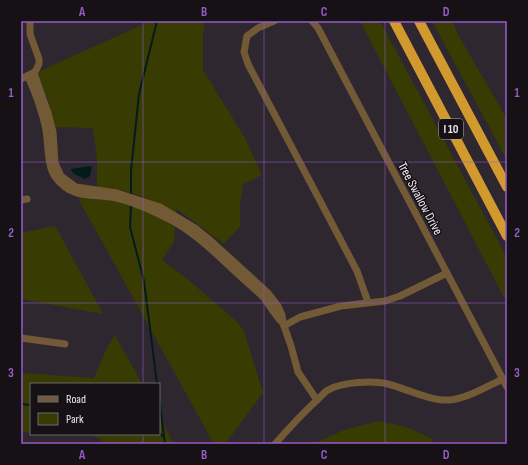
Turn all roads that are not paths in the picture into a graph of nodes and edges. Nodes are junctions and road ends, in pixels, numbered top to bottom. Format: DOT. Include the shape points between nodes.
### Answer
graph roads {
  1 [pos="30,21"];
  2 [pos="274,21"];
  3 [pos="312,21"];
  4 [pos="394,21"];
  5 [pos="419,21"];
  6 [pos="28,76"];
  7 [pos="507,187"];
  8 [pos="507,236"];
  9 [pos="447,273"];
  10 [pos="368,302"];
  11 [pos="284,325"];
  12 [pos="21,338"];
  13 [pos="65,344"];
  14 [pos="503,379"];
  15 [pos="507,387"];
  16 [pos="317,400"];
  17 [pos="275,444"];
  1 -- 6 [label="street" via="30,34 39,66"];
  2 -- 10 [label="street" via="247,36 244,52 248,64 357,271"];
  3 -- 9 [label="street, Tree Swallow Drive" via="322,35"];
  4 -- 8 [label="highway, I 10"];
  5 -- 7 [label="highway, I 10"];
  6 -- 11 [label="street" via="51,144 51,168 60,184 78,194 117,196 142,203 190,232 223,256 255,285"];
  9 -- 10 [label="street" via="400,296 385,301"];
  9 -- 14 [label="street, Tree Swallow Drive"];
  10 -- 11 [label="street" via="300,317"];
  11 -- 16 [label="street" via="298,372"];
  12 -- 13 [label="street"];
  14 -- 15 [label="street, Tree Swallow Drive"];
  14 -- 16 [label="street" via="472,394 450,400 431,398 387,384 364,382 328,390"];
  16 -- 17 [label="street"];
}
